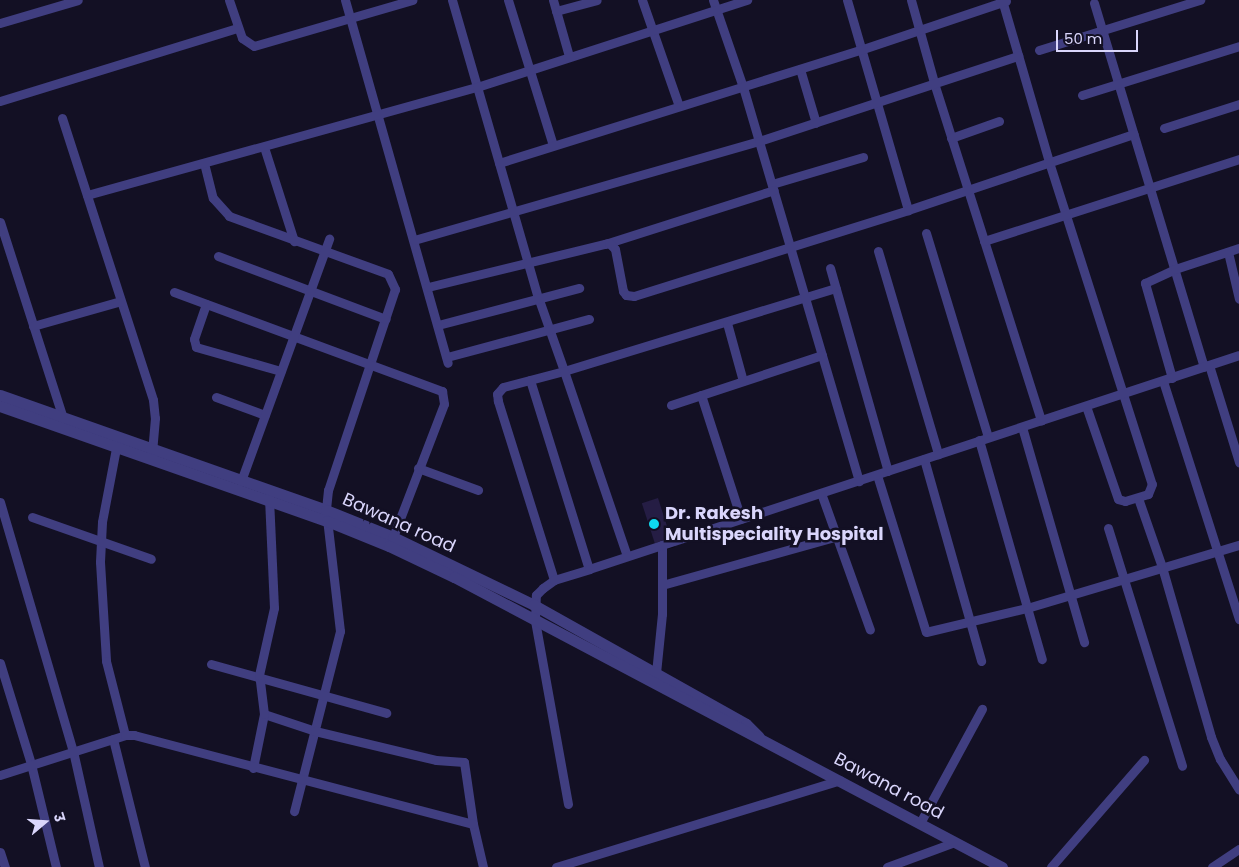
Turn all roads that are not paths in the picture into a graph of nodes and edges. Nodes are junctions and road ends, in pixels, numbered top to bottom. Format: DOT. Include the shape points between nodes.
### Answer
graph roads {
  1 [pos="78,0"];
  2 [pos="229,0"];
  3 [pos="345,0"];
  4 [pos="412,0"];
  5 [pos="452,0"];
  6 [pos="508,0"];
  7 [pos="552,0"];
  8 [pos="597,0"];
  9 [pos="642,0"];
  10 [pos="747,0"];
  11 [pos="847,0"];
  12 [pos="911,0"];
  13 [pos="1200,0"];
  14 [pos="1004,1"];
  15 [pos="1094,2"];
  16 [pos="715,4"];
  17 [pos="556,11"];
  18 [pos="350,18"];
  19 [pos="0,23"];
  20 [pos="238,28"];
  21 [pos="652,29"];
  22 [pos="920,31"];
  23 [pos="1102,31"];
  24 [pos="1239,46"];
  25 [pos="860,50"];
  26 [pos="1039,50"];
  27 [pos="569,56"];
  28 [pos="1018,56"];
  29 [pos="800,69"];
  30 [pos="529,70"];
  31 [pos="1118,83"];
  32 [pos="935,86"];
  33 [pos="477,87"];
  34 [pos="743,87"];
  35 [pos="1082,95"];
  36 [pos="0,101"];
  37 [pos="1239,104"];
  38 [pos="876,105"];
  39 [pos="679,106"];
  40 [pos="378,115"];
  41 [pos="62,118"];
  42 [pos="999,121"];
  43 [pos="816,123"];
  44 [pos="1164,128"];
  45 [pos="1134,134"];
  46 [pos="951,138"];
  47 [pos="759,141"];
  48 [pos="553,144"];
  49 [pos="264,147"];
  50 [pos="863,158"];
  51 [pos="1239,159"];
  52 [pos="499,162"];
  53 [pos="1049,162"];
  54 [pos="204,163"];
  55 [pos="773,187"];
  56 [pos="968,190"];
  57 [pos="1150,190"];
  58 [pos="87,195"];
  59 [pos="908,210"];
  60 [pos="514,213"];
  61 [pos="1067,216"];
  62 [pos="0,222"];
  63 [pos="926,233"];
  64 [pos="329,239"];
  65 [pos="414,240"];
  66 [pos="294,241"];
  67 [pos="984,241"];
  68 [pos="605,244"];
  69 [pos="790,246"];
  70 [pos="1239,248"];
  71 [pos="878,250"];
  72 [pos="324,251"];
  73 [pos="1228,252"];
  74 [pos="218,256"];
  75 [pos="528,261"];
  76 [pos="830,268"];
  77 [pos="1175,269"];
  78 [pos="428,287"];
  79 [pos="579,288"];
  80 [pos="836,288"];
  81 [pos="174,292"];
  82 [pos="309,293"];
  83 [pos="538,297"];
  84 [pos="806,298"];
  85 [pos="1239,298"];
  86 [pos="121,301"];
  87 [pos="206,304"];
  88 [pos="386,319"];
  89 [pos="589,319"];
  90 [pos="727,323"];
  91 [pos="438,325"];
  92 [pos="33,326"];
  93 [pos="549,328"];
  94 [pos="294,336"];
  95 [pos="822,355"];
  96 [pos="1239,355"];
  97 [pos="371,363"];
  98 [pos="1206,366"];
  99 [pos="281,370"];
  100 [pos="564,371"];
  101 [pos="1172,378"];
  102 [pos="530,380"];
  103 [pos="743,381"];
  104 [pos="1163,381"];
  105 [pos="1123,393"];
  106 [pos="0,395"];
  107 [pos="701,395"];
  108 [pos="216,397"];
  109 [pos="671,405"];
  110 [pos="0,406"];
  111 [pos="1086,406"];
  112 [pos="265,415"];
  113 [pos="63,418"];
  114 [pos="1041,421"];
  115 [pos="1022,426"];
  116 [pos="118,435"];
  117 [pos="984,439"];
  118 [pos="116,448"];
  119 [pos="938,454"];
  120 [pos="152,456"];
  121 [pos="924,458"];
  122 [pos="1239,462"];
  123 [pos="418,468"];
  124 [pos="888,471"];
  125 [pos="877,475"];
  126 [pos="241,481"];
  127 [pos="859,481"];
  128 [pos="478,490"];
  129 [pos="822,493"];
  130 [pos="269,495"];
  131 [pos="1138,498"];
  132 [pos="0,502"];
  133 [pos="327,516"];
  134 [pos="32,517"];
  135 [pos="741,520"];
  136 [pos="1108,528"];
  137 [pos="837,536"];
  138 [pos="393,537"];
  139 [pos="100,540"];
  140 [pos="662,545"];
  141 [pos="1239,545"];
  142 [pos="1216,552"];
  143 [pos="627,556"];
  144 [pos="151,559"];
  145 [pos="1162,567"];
  146 [pos="589,569"];
  147 [pos="1125,578"];
  148 [pos="554,580"];
  149 [pos="662,585"];
  150 [pos="500,595"];
  151 [pos="1070,595"];
  152 [pos="534,605"];
  153 [pos="1027,608"];
  154 [pos="534,620"];
  155 [pos="1239,620"];
  156 [pos="970,623"];
  157 [pos="870,630"];
  158 [pos="1084,642"];
  159 [pos="1042,659"];
  160 [pos="981,661"];
  161 [pos="0,663"];
  162 [pos="211,664"];
  163 [pos="656,673"];
  164 [pos="259,674"];
  165 [pos="326,695"];
  166 [pos="982,708"];
  167 [pos="386,713"];
  168 [pos="264,714"];
  169 [pos="315,731"];
  170 [pos="125,735"];
  171 [pos="759,737"];
  172 [pos="113,739"];
  173 [pos="73,751"];
  174 [pos="1144,760"];
  175 [pos="31,764"];
  176 [pos="1182,766"];
  177 [pos="254,768"];
  178 [pos="0,775"];
  179 [pos="841,780"];
  180 [pos="302,782"];
  181 [pos="1239,790"];
  182 [pos="568,804"];
  183 [pos="294,811"];
  184 [pos="920,823"];
  185 [pos="473,824"];
  186 [pos="955,842"];
  187 [pos="1239,850"];
  188 [pos="0,852"];
  189 [pos="5,867"];
  190 [pos="56,867"];
  191 [pos="99,867"];
  192 [pos="145,867"];
  193 [pos="484,867"];
  194 [pos="556,867"];
  195 [pos="887,867"];
  196 [pos="1002,867"];
  197 [pos="1051,867"];
  198 [pos="1212,867"];
  1 -- 19 [label="street"];
  2 -- 20 [label="street"];
  3 -- 18 [label="street"];
  4 -- 18 [label="street"];
  5 -- 33 [label="street"];
  6 -- 30 [label="street"];
  7 -- 17 [label="street"];
  8 -- 17 [label="street"];
  9 -- 21 [label="street"];
  10 -- 16 [label="street"];
  11 -- 25 [label="street"];
  12 -- 22 [label="street"];
  13 -- 23 [label="street"];
  14 -- 22 [label="street"];
  14 -- 28 [label="street"];
  15 -- 23 [label="street"];
  16 -- 21 [label="street"];
  16 -- 34 [label="street"];
  17 -- 27 [label="street"];
  18 -- 20 [label="street" via="254,46 242,38"];
  18 -- 40 [label="street"];
  20 -- 36 [label="street"];
  21 -- 27 [label="street"];
  21 -- 39 [label="street"];
  22 -- 25 [label="street"];
  22 -- 32 [label="street"];
  23 -- 26 [label="street"];
  23 -- 31 [label="street"];
  24 -- 31 [label="street"];
  25 -- 29 [label="street"];
  25 -- 38 [label="street"];
  27 -- 30 [label="street"];
  28 -- 32 [label="street"];
  28 -- 53 [label="street"];
  29 -- 34 [label="street"];
  29 -- 43 [label="street"];
  30 -- 33 [label="street"];
  30 -- 48 [label="street"];
  31 -- 35 [label="street"];
  31 -- 45 [label="street"];
  32 -- 38 [label="street"];
  32 -- 46 [label="street"];
  33 -- 40 [label="street"];
  33 -- 52 [label="street"];
  34 -- 39 [label="street"];
  34 -- 47 [label="street"];
  37 -- 44 [label="street"];
  38 -- 43 [label="street"];
  38 -- 59 [label="street"];
  39 -- 48 [label="street"];
  40 -- 49 [label="street"];
  40 -- 65 [label="street"];
  41 -- 58 [label="street"];
  42 -- 46 [label="street"];
  43 -- 47 [label="street"];
  45 -- 53 [label="street"];
  45 -- 57 [label="street"];
  46 -- 56 [label="street"];
  47 -- 55 [label="street"];
  47 -- 60 [label="street"];
  48 -- 52 [label="street"];
  49 -- 54 [label="street"];
  49 -- 66 [label="street"];
  50 -- 55 [label="street"];
  51 -- 57 [label="street"];
  52 -- 60 [label="street"];
  53 -- 56 [label="street"];
  53 -- 61 [label="street"];
  54 -- 58 [label="street"];
  54 -- 66 [label="street" via="213,198 229,216"];
  55 -- 68 [label="street"];
  55 -- 69 [label="street"];
  56 -- 59 [label="street"];
  56 -- 67 [label="street"];
  57 -- 61 [label="street"];
  57 -- 77 [label="street"];
  58 -- 86 [label="street"];
  59 -- 69 [label="street"];
  60 -- 65 [label="street"];
  60 -- 75 [label="street"];
  61 -- 67 [label="street"];
  61 -- 105 [label="street"];
  62 -- 92 [label="street"];
  63 -- 117 [label="street"];
  64 -- 72 [label="street"];
  65 -- 78 [label="street"];
  66 -- 72 [label="street"];
  67 -- 114 [label="street"];
  68 -- 69 [label="street" via="615,249 623,290 630,296"];
  68 -- 75 [label="street"];
  69 -- 84 [label="street"];
  70 -- 73 [label="street"];
  71 -- 119 [label="street"];
  72 -- 82 [label="street"];
  72 -- 88 [label="street" via="388,274 393,279 395,289"];
  73 -- 77 [label="street"];
  73 -- 85 [label="street"];
  74 -- 82 [label="street"];
  75 -- 78 [label="street"];
  75 -- 83 [label="street"];
  76 -- 80 [label="street"];
  77 -- 98 [label="street"];
  77 -- 101 [label="street" via="1145,283"];
  78 -- 91 [label="street"];
  79 -- 83 [label="street"];
  80 -- 84 [label="street"];
  80 -- 124 [label="street"];
  81 -- 87 [label="street"];
  82 -- 88 [label="street"];
  82 -- 94 [label="street"];
  83 -- 91 [label="street"];
  83 -- 93 [label="street"];
  84 -- 90 [label="street"];
  84 -- 95 [label="street"];
  86 -- 92 [label="street"];
  86 -- 120 [label="street" via="155,409"];
  87 -- 94 [label="street"];
  87 -- 99 [label="street" via="194,339 196,347"];
  88 -- 97 [label="street"];
  89 -- 93 [label="street"];
  90 -- 100 [label="street"];
  90 -- 103 [label="street"];
  91 -- 93 [label="street" via="448,360"];
  92 -- 113 [label="street"];
  93 -- 100 [label="street"];
  94 -- 97 [label="street"];
  94 -- 99 [label="street"];
  95 -- 103 [label="street"];
  95 -- 127 [label="street"];
  96 -- 98 [label="street"];
  97 -- 123 [label="street" via="442,391 444,404"];
  97 -- 133 [label="street" via="328,490"];
  98 -- 101 [label="street"];
  98 -- 122 [label="street"];
  99 -- 112 [label="street"];
  100 -- 102 [label="street"];
  100 -- 143 [label="street"];
  101 -- 104 [label="street"];
  102 -- 146 [label="street"];
  102 -- 148 [label="street" via="499,390 498,401"];
  103 -- 107 [label="street"];
  104 -- 105 [label="street"];
  104 -- 142 [label="street"];
  105 -- 111 [label="street"];
  105 -- 131 [label="street" via="1152,488 1148,494"];
  106 -- 113 [label="street, Bawana road"];
  107 -- 109 [label="street"];
  107 -- 135 [label="street"];
  108 -- 112 [label="street"];
  110 -- 118 [label="street, Bawana road"];
  111 -- 114 [label="street"];
  111 -- 131 [label="street" via="1117,496 1122,501"];
  112 -- 126 [label="street"];
  113 -- 116 [label="street, Bawana road"];
  114 -- 115 [label="street"];
  115 -- 117 [label="street"];
  115 -- 151 [label="street"];
  116 -- 118 [label="street"];
  116 -- 120 [label="street, Bawana road"];
  117 -- 119 [label="street"];
  117 -- 153 [label="street"];
  118 -- 120 [label="street, Bawana road"];
  118 -- 139 [label="street"];
  119 -- 121 [label="street"];
  120 -- 126 [label="street, Bawana road"];
  120 -- 130 [label="street, Bawana road"];
  121 -- 124 [label="street"];
  121 -- 156 [label="street"];
  123 -- 128 [label="street"];
  123 -- 138 [label="street"];
  124 -- 125 [label="street"];
  125 -- 127 [label="street"];
  125 -- 156 [label="street" via="924,630 929,632"];
  126 -- 130 [label="street, Bawana road"];
  127 -- 129 [label="street"];
  129 -- 135 [label="street"];
  129 -- 137 [label="street"];
  130 -- 133 [label="street, Bawana road"];
  130 -- 164 [label="street" via="274,608"];
  131 -- 145 [label="street"];
  132 -- 173 [label="street"];
  133 -- 138 [label="street, Bawana road"];
  133 -- 150 [label="street, Bawana road"];
  133 -- 165 [label="street" via="340,621"];
  134 -- 139 [label="street"];
  135 -- 140 [label="street"];
  136 -- 147 [label="street"];
  137 -- 149 [label="street"];
  137 -- 157 [label="street"];
  138 -- 150 [label="street, Bawana road"];
  139 -- 144 [label="street"];
  139 -- 170 [label="street" via="106,661"];
  140 -- 143 [label="street"];
  140 -- 149 [label="street"];
  141 -- 142 [label="street"];
  142 -- 145 [label="street"];
  142 -- 155 [label="street"];
  143 -- 146 [label="street"];
  145 -- 147 [label="street"];
  145 -- 181 [label="street" via="1211,737"];
  146 -- 148 [label="street"];
  147 -- 151 [label="street"];
  147 -- 176 [label="street"];
  148 -- 152 [label="street" via="536,595"];
  149 -- 163 [label="street"];
  150 -- 152 [label="street, Bawana road"];
  150 -- 154 [label="street, Bawana road"];
  151 -- 153 [label="street"];
  151 -- 158 [label="street"];
  152 -- 154 [label="street"];
  152 -- 163 [label="street, Bawana road"];
  153 -- 156 [label="street"];
  153 -- 159 [label="street"];
  154 -- 171 [label="street, Bawana road" via="744,733"];
  154 -- 182 [label="street"];
  156 -- 160 [label="street"];
  161 -- 175 [label="street"];
  162 -- 164 [label="street"];
  163 -- 171 [label="street, Bawana road" via="746,724"];
  164 -- 165 [label="street"];
  164 -- 168 [label="street"];
  165 -- 167 [label="street"];
  165 -- 169 [label="street"];
  166 -- 184 [label="street"];
  168 -- 169 [label="street"];
  168 -- 177 [label="street"];
  169 -- 180 [label="street"];
  169 -- 185 [label="street" via="436,760 464,762"];
  170 -- 172 [label="street"];
  170 -- 177 [label="street"];
  171 -- 179 [label="street, Bawana road"];
  172 -- 173 [label="street"];
  172 -- 192 [label="street"];
  173 -- 175 [label="street"];
  173 -- 191 [label="street"];
  174 -- 197 [label="street"];
  175 -- 178 [label="street"];
  175 -- 190 [label="street"];
  177 -- 180 [label="street"];
  179 -- 184 [label="street, Bawana road"];
  179 -- 194 [label="street"];
  180 -- 183 [label="street"];
  180 -- 185 [label="street"];
  184 -- 186 [label="street, Bawana road"];
  185 -- 193 [label="street"];
  186 -- 195 [label="street"];
  186 -- 196 [label="street, Bawana road"];
  187 -- 198 [label="street"];
  188 -- 189 [label="street"];
}
